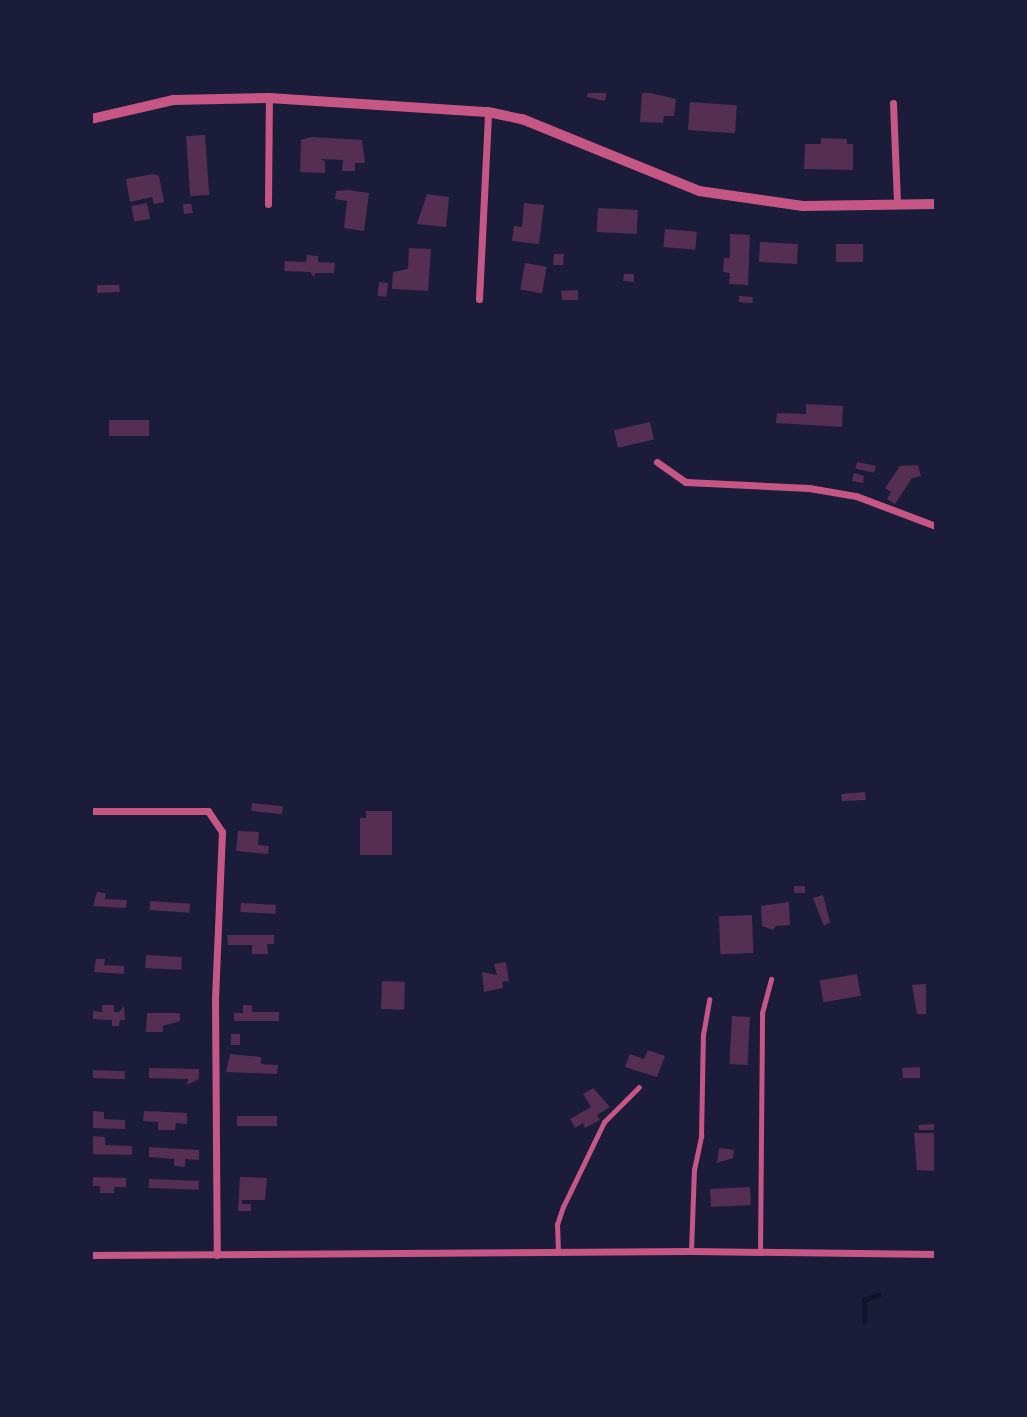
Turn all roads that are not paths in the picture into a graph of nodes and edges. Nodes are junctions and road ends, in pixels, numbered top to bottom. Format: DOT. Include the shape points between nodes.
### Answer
graph roads {
  1 [pos="269,98"];
  2 [pos="893,103"];
  3 [pos="488,112"];
  4 [pos="91,119"];
  5 [pos="898,203"];
  6 [pos="268,204"];
  7 [pos="936,204"];
  8 [pos="479,299"];
  9 [pos="657,462"];
  10 [pos="936,526"];
  11 [pos="91,811"];
  12 [pos="771,979"];
  13 [pos="709,1000"];
  14 [pos="639,1087"];
  15 [pos="691,1251"];
  16 [pos="558,1252"];
  17 [pos="760,1252"];
  18 [pos="936,1254"];
  19 [pos="91,1255"];
  20 [pos="217,1255"];
  1 -- 3 [label="street"];
  1 -- 4 [label="street" via="173,100"];
  1 -- 6 [label="street"];
  2 -- 5 [label="street"];
  3 -- 5 [label="street" via="522,118 699,191 803,206"];
  3 -- 8 [label="street"];
  5 -- 7 [label="street"];
  9 -- 10 [label="street" via="686,482 809,488 856,496"];
  11 -- 20 [label="street" via="208,811 222,832 215,1013"];
  12 -- 17 [label="lane" via="762,1013"];
  13 -- 15 [label="lane"];
  14 -- 16 [label="lane" via="604,1122 564,1207 558,1225"];
  15 -- 16 [label="street"];
  15 -- 17 [label="street"];
  16 -- 20 [label="street"];
  17 -- 18 [label="street"];
  19 -- 20 [label="street"];
}
